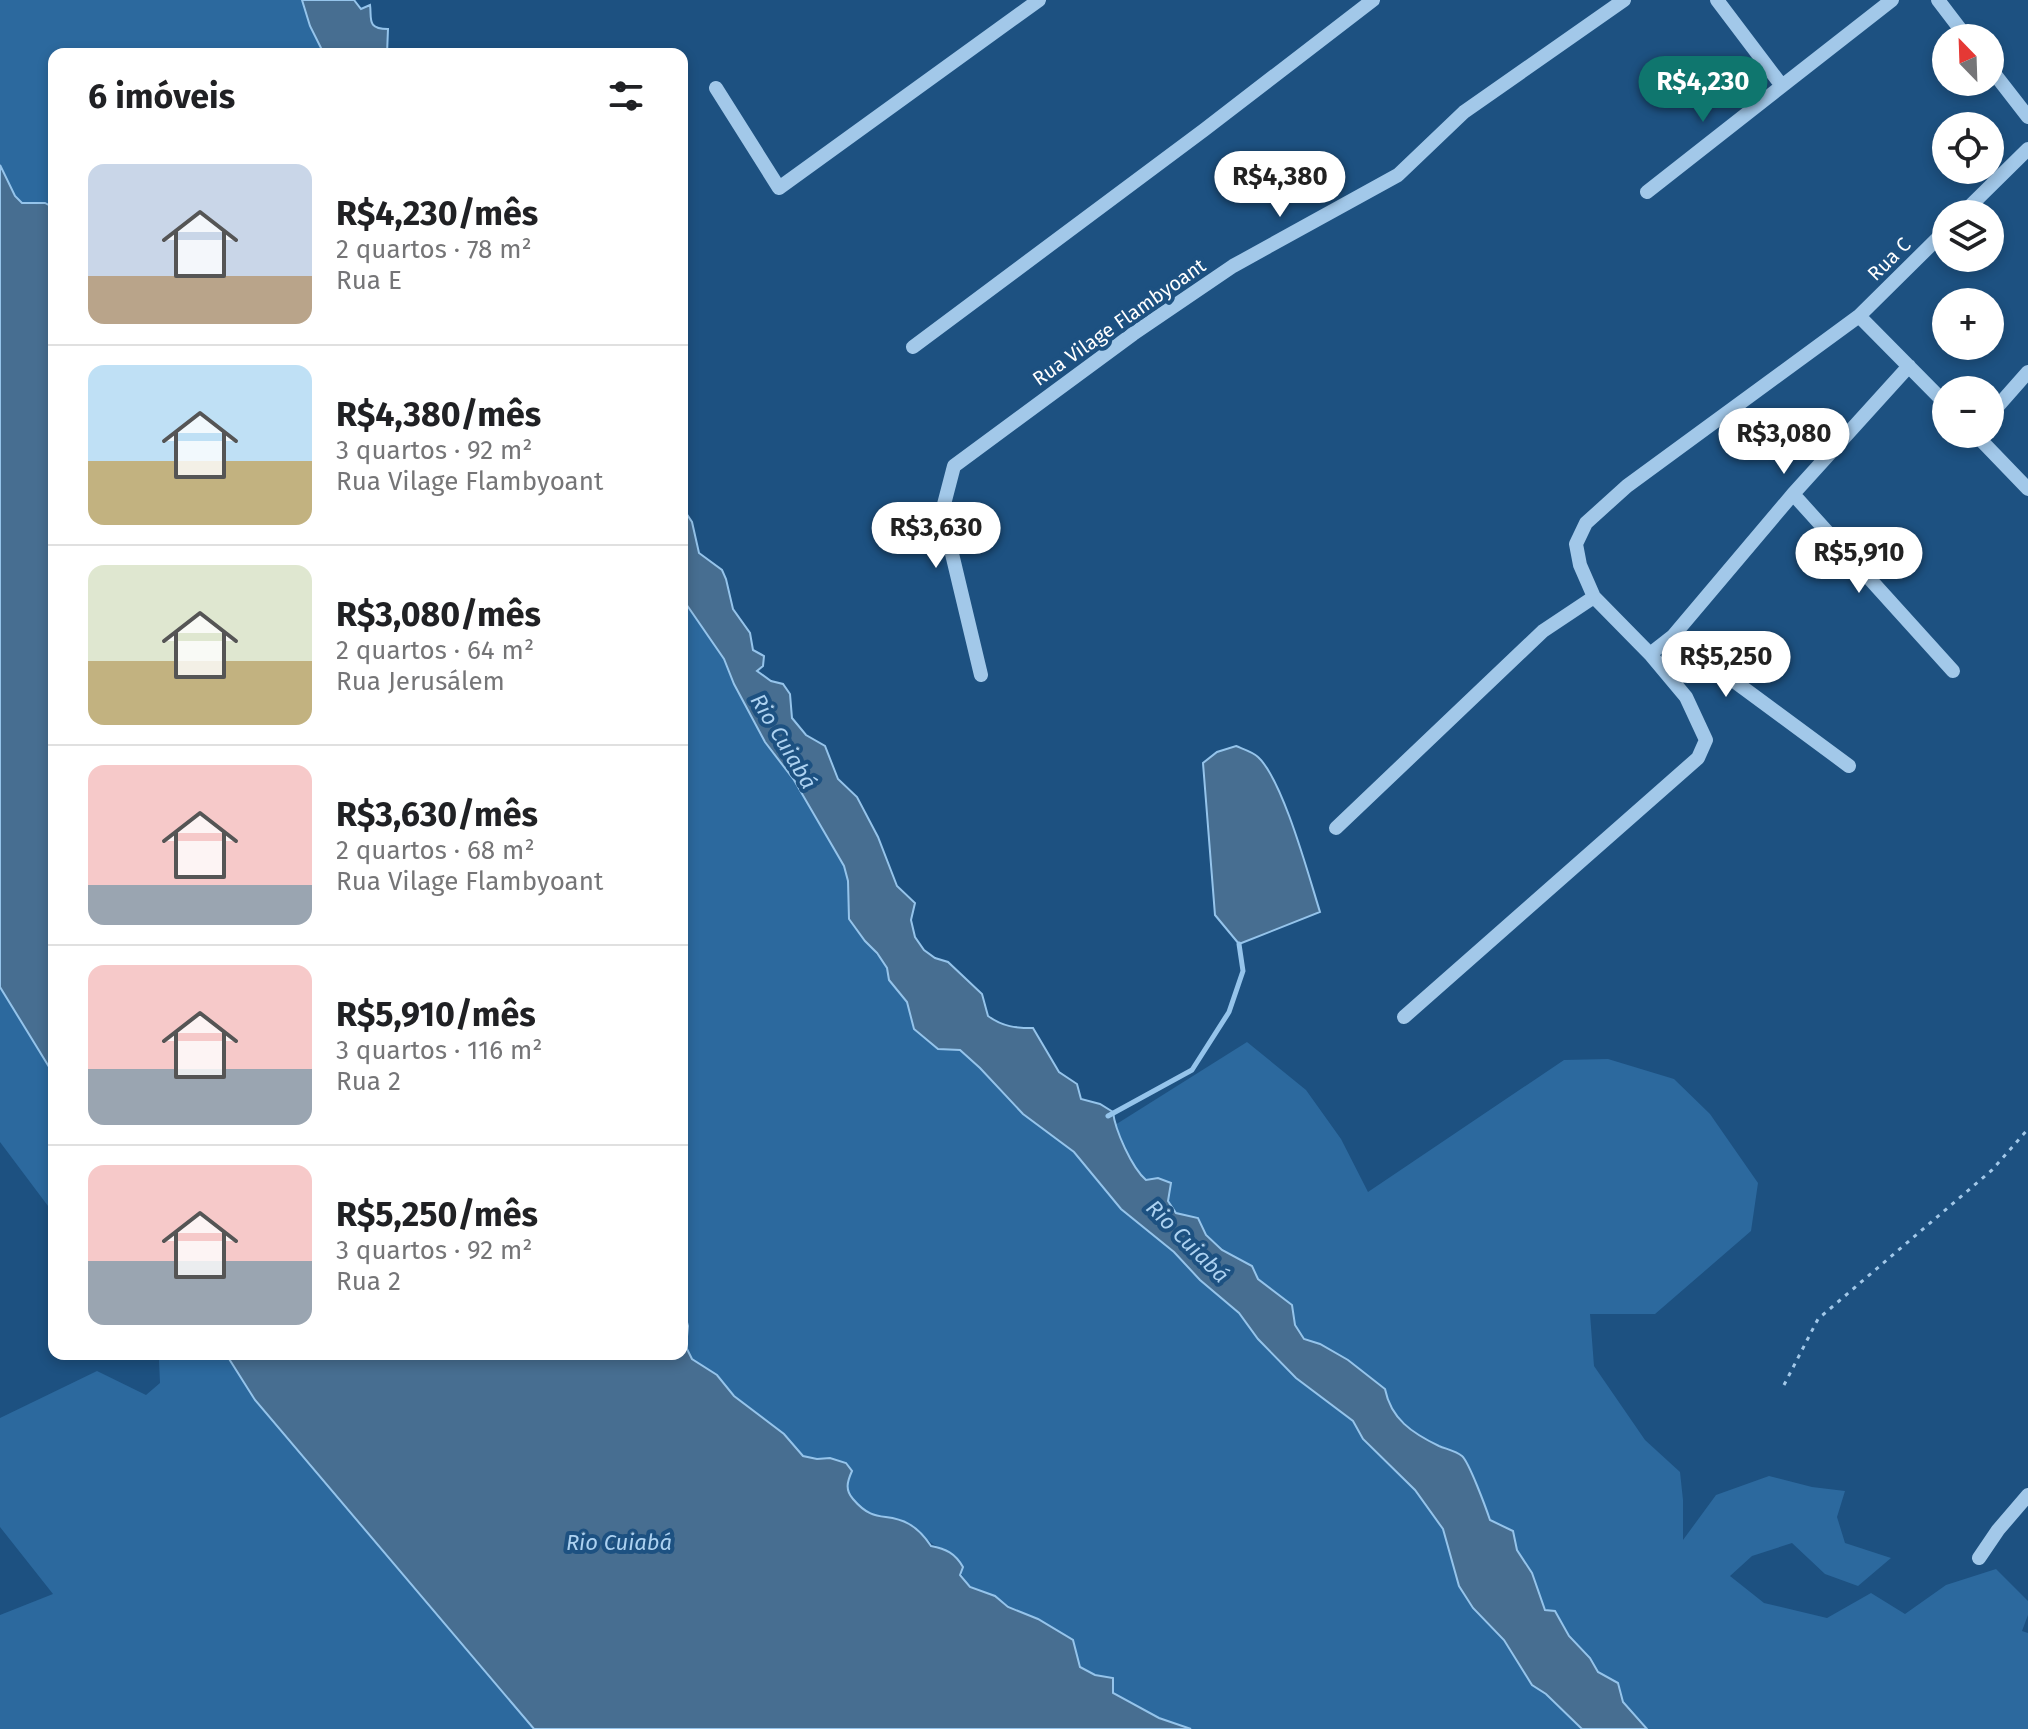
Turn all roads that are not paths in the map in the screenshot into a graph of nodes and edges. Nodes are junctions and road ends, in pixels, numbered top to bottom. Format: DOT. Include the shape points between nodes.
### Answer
graph roads {
  1 [pos="1039,0"];
  2 [pos="1373,0"];
  3 [pos="1624,0"];
  4 [pos="1717,0"];
  5 [pos="1892,0"];
  6 [pos="1938,0"];
  7 [pos="1956,24"];
  8 [pos="1782,86"];
  9 [pos="2004,86"];
  10 [pos="716,88"];
  11 [pos="2028,117"];
  12 [pos="2028,149"];
  13 [pos="1647,192"];
  14 [pos="1976,200"];
  15 [pos="1932,244"];
  16 [pos="1859,316"];
  17 [pos="913,347"];
  18 [pos="1909,366"];
  19 [pos="2028,372"];
  20 [pos="1932,390"];
  21 [pos="2004,399"];
  22 [pos="1988,448"];
  23 [pos="2028,489"];
  24 [pos="1793,494"];
  25 [pos="1594,597"];
  26 [pos="1673,636"];
  27 [pos="1650,654"];
  28 [pos="1953,671"];
  29 [pos="981,675"];
  30 [pos="1849,766"];
  31 [pos="1336,828"];
  32 [pos="1404,1017"];
  33 [pos="2028,1495"];
  34 [pos="1979,1558"];
  1 -- 10 [label="street" via="779,188"];
  2 -- 17 [label="street"];
  3 -- 29 [label="street, Rua Vilage Flambyoant" via="1464,112 1398,175 1233,266 954,466 942,512"];
  4 -- 8 [label="street"];
  5 -- 8 [label="street"];
  6 -- 7 [label="street"];
  8 -- 13 [label="street"];
  9 -- 11 [label="street"];
  12 -- 14 [label="street"];
  15 -- 16 [label="street, Rua C"];
  16 -- 18 [label="street"];
  16 -- 25 [label="street, Rua C" via="1627,486 1586,523 1576,544"];
  18 -- 20 [label="street"];
  18 -- 24 [label="street"];
  19 -- 21 [label="street"];
  22 -- 23 [label="street"];
  24 -- 26 [label="street"];
  24 -- 28 [label="street"];
  25 -- 27 [label="street"];
  25 -- 31 [label="street" via="1543,631"];
  26 -- 27 [label="street"];
  26 -- 30 [label="street"];
  27 -- 32 [label="street" via="1686,697 1706,740 1698,758"];
  33 -- 34 [label="street"];
}
